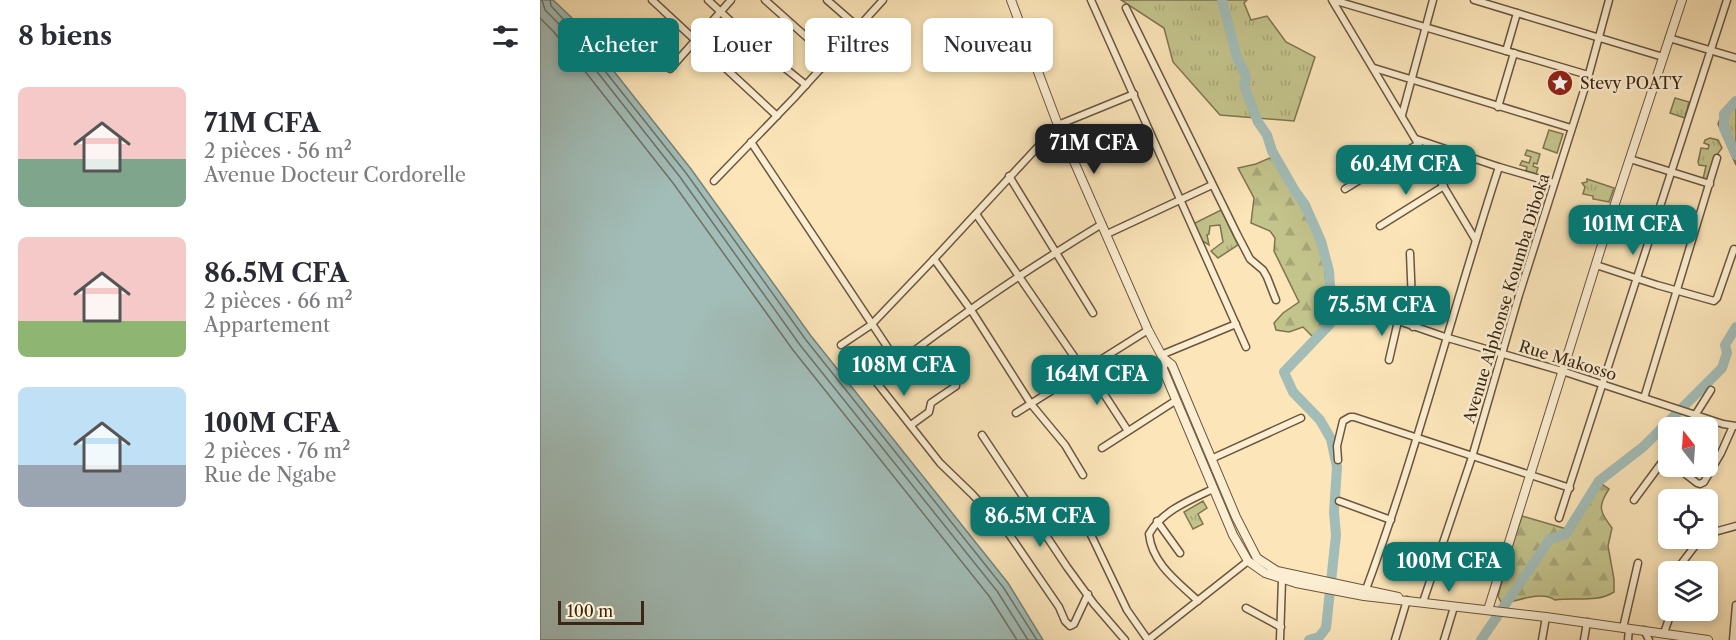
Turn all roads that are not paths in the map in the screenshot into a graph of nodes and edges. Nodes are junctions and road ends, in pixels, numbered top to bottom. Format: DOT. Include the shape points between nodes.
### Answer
graph roads {
  1 [pos="651,0"];
  2 [pos="708,0"];
  3 [pos="730,0"];
  4 [pos="765,0"];
  5 [pos="827,0"];
  6 [pos="883,0"];
  7 [pos="1011,0"];
  8 [pos="1091,0"];
  9 [pos="1333,0"];
  10 [pos="1433,0"];
  11 [pos="1474,0"];
  12 [pos="1609,0"];
  13 [pos="1682,0"];
  14 [pos="1727,0"];
  15 [pos="1126,9"];
  16 [pos="721,11"];
  17 [pos="1517,13"];
  18 [pos="715,18"];
  19 [pos="848,18"];
  20 [pos="866,18"];
  21 [pos="1425,27"];
  22 [pos="691,36"];
  23 [pos="805,36"];
  24 [pos="1599,38"];
  25 [pos="1669,38"];
  26 [pos="691,45"];
  27 [pos="1506,51"];
  28 [pos="1710,51"];
  29 [pos="1514,53"];
  30 [pos="1663,57"];
  31 [pos="1736,58"];
  32 [pos="679,59"];
  33 [pos="1373,68"];
  34 [pos="730,72"];
  35 [pos="818,72"];
  36 [pos="1588,75"];
  37 [pos="1411,80"];
  38 [pos="806,85"];
  39 [pos="1134,94"];
  40 [pos="1498,107"];
  41 [pos="1402,115"];
  42 [pos="777,116"];
  43 [pos="1058,125"];
  44 [pos="1571,128"];
  45 [pos="1417,141"];
  46 [pos="751,142"];
  47 [pos="1717,158"];
  48 [pos="1630,159"];
  49 [pos="1499,167"];
  50 [pos="1670,172"];
  51 [pos="1009,176"];
  52 [pos="714,181"];
  53 [pos="1554,183"];
  54 [pos="1710,184"];
  55 [pos="1212,185"];
  56 [pos="1444,186"];
  57 [pos="1345,189"];
  58 [pos="1181,199"];
  59 [pos="976,214"];
  60 [pos="1102,224"];
  61 [pos="1380,226"];
  62 [pos="1107,234"];
  63 [pos="1475,239"];
  64 [pos="1734,249"];
  65 [pos="1055,252"];
  66 [pos="1410,253"];
  67 [pos="934,259"];
  68 [pos="1596,265"];
  69 [pos="1018,276"];
  70 [pos="1638,279"];
  71 [pos="1676,290"];
  72 [pos="1276,300"];
  73 [pos="1358,307"];
  74 [pos="970,309"];
  75 [pos="1093,313"];
  76 [pos="1398,321"];
  77 [pos="871,324"];
  78 [pos="1236,324"];
  79 [pos="1413,327"];
  80 [pos="1148,330"];
  81 [pos="1448,338"];
  82 [pos="841,345"];
  83 [pos="1246,347"];
  84 [pos="1502,354"];
  85 [pos="1162,357"];
  86 [pos="1389,360"];
  87 [pos="898,363"];
  88 [pos="1085,369"];
  89 [pos="1562,371"];
  90 [pos="1603,384"];
  91 [pos="956,386"];
  92 [pos="1712,390"];
  93 [pos="1644,398"];
  94 [pos="1175,400"];
  95 [pos="1031,404"];
  96 [pos="1016,413"];
  97 [pos="1696,415"];
  98 [pos="1301,418"];
  99 [pos="911,425"];
  100 [pos="1734,426"];
  101 [pos="1128,431"];
  102 [pos="982,435"];
  103 [pos="1418,439"];
  104 [pos="1102,448"];
  105 [pos="1472,457"];
  106 [pos="1718,458"];
  107 [pos="1211,459"];
  108 [pos="1338,460"];
  109 [pos="1658,469"];
  110 [pos="1083,475"];
  111 [pos="1530,475"];
  112 [pos="1689,477"];
  113 [pos="1707,477"];
  114 [pos="1570,488"];
  115 [pos="1213,489"];
  116 [pos="1634,500"];
  117 [pos="1339,501"];
  118 [pos="1082,516"];
  119 [pos="1559,518"];
  120 [pos="1391,520"];
  121 [pos="1157,521"];
  122 [pos="1736,526"];
  123 [pos="1718,531"];
  124 [pos="1693,549"];
  125 [pos="1180,553"];
  126 [pos="1248,561"];
  127 [pos="1683,561"];
  128 [pos="1638,563"];
  129 [pos="1282,580"];
  130 [pos="1324,585"];
  131 [pos="1365,592"];
  132 [pos="1088,594"];
  133 [pos="1405,600"];
  134 [pos="1198,601"];
  135 [pos="1423,602"];
  136 [pos="1736,605"];
  137 [pos="1454,607"];
  138 [pos="1246,608"];
  139 [pos="1491,611"];
  140 [pos="1546,616"];
  141 [pos="1668,621"];
  142 [pos="1587,622"];
  143 [pos="1281,627"];
  144 [pos="1626,628"];
  145 [pos="1644,630"];
  146 [pos="1664,633"];
  147 [pos="1125,640"];
  148 [pos="1280,640"];
  149 [pos="1395,640"];
  150 [pos="1444,640"];
  151 [pos="1542,640"];
  152 [pos="1584,640"];
  153 [pos="1628,640"];
  154 [pos="1649,640"];
  155 [pos="1708,640"];
  156 [pos="1734,640"];
  1 -- 22 [label="street"];
  2 -- 16 [label="street"];
  3 -- 16 [label="street"];
  4 -- 23 [label="street"];
  5 -- 19 [label="street"];
  6 -- 20 [label="street"];
  7 -- 43 [label="street"];
  8 -- 39 [label="street"];
  9 -- 21 [label="street"];
  9 -- 33 [label="street"];
  10 -- 21 [label="street"];
  11 -- 17 [label="street"];
  12 -- 24 [label="street, Avenue Alphonse Koumba Diboka"];
  13 -- 25 [label="street"];
  14 -- 28 [label="street"];
  15 -- 55 [label="street"];
  16 -- 18 [label="street"];
  16 -- 38 [label="street" via="762,51"];
  17 -- 24 [label="street"];
  17 -- 27 [label="street"];
  21 -- 27 [label="street"];
  21 -- 37 [label="street"];
  24 -- 30 [label="street"];
  24 -- 36 [label="street, Avenue Alphonse Koumba Diboka"];
  25 -- 28 [label="street"];
  25 -- 30 [label="street"];
  26 -- 32 [label="street"];
  27 -- 29 [label="street"];
  28 -- 31 [label="street"];
  28 -- 50 [label="street"];
  29 -- 36 [label="street"];
  29 -- 40 [label="street"];
  30 -- 48 [label="street"];
  33 -- 37 [label="street"];
  33 -- 41 [label="street"];
  34 -- 42 [label="street"];
  35 -- 38 [label="street"];
  36 -- 44 [label="street, Avenue Alphonse Koumba Diboka"];
  37 -- 40 [label="street"];
  37 -- 41 [label="street"];
  38 -- 42 [label="street"];
  39 -- 43 [label="street"];
  39 -- 58 [label="street"];
  40 -- 44 [label="street"];
  41 -- 45 [label="street"];
  42 -- 46 [label="street"];
  43 -- 51 [label="street"];
  43 -- 60 [label="street"];
  44 -- 53 [label="street, Avenue Alphonse Koumba Diboka"];
  45 -- 49 [label="street"];
  45 -- 56 [label="street"];
  45 -- 57 [label="street"];
  46 -- 52 [label="street"];
  46 -- 77 [label="street"];
  47 -- 54 [label="street"];
  48 -- 50 [label="street"];
  48 -- 68 [label="street"];
  49 -- 53 [label="street"];
  49 -- 63 [label="street"];
  50 -- 54 [label="street"];
  50 -- 70 [label="street"];
  51 -- 59 [label="street"];
  51 -- 65 [label="street"];
  53 -- 84 [label="street, Avenue Alphonse Koumba Diboka"];
  54 -- 71 [label="street"];
  55 -- 58 [label="street"];
  55 -- 72 [label="street" via="1250,259 1267,277"];
  56 -- 61 [label="street"];
  56 -- 63 [label="street"];
  58 -- 62 [label="street"];
  58 -- 78 [label="street"];
  59 -- 67 [label="street"];
  59 -- 69 [label="street"];
  60 -- 62 [label="street"];
  60 -- 65 [label="street"];
  62 -- 80 [label="street"];
  63 -- 81 [label="street"];
  64 -- 71 [label="street" via="1717,298"];
  65 -- 69 [label="street"];
  65 -- 75 [label="street"];
  66 -- 79 [label="street"];
  67 -- 74 [label="street"];
  67 -- 77 [label="street"];
  68 -- 70 [label="street"];
  68 -- 89 [label="street"];
  69 -- 74 [label="street"];
  69 -- 88 [label="street"];
  70 -- 71 [label="street"];
  70 -- 90 [label="street"];
  71 -- 93 [label="street"];
  73 -- 76 [label="street, Rue Makosso"];
  74 -- 87 [label="street"];
  74 -- 95 [label="street"];
  76 -- 79 [label="street, Rue Makosso"];
  76 -- 86 [label="street"];
  77 -- 82 [label="street"];
  77 -- 87 [label="street"];
  78 -- 83 [label="street"];
  78 -- 85 [label="street"];
  79 -- 81 [label="street, Rue Makosso"];
  80 -- 85 [label="street"];
  80 -- 88 [label="street"];
  81 -- 84 [label="street, Rue Makosso"];
  81 -- 103 [label="street"];
  84 -- 89 [label="street, Rue Makosso"];
  84 -- 105 [label="street, Avenue Alphonse Koumba Diboka"];
  85 -- 94 [label="street"];
  85 -- 107 [label="street" via="1172,365"];
  87 -- 99 [label="street" via="877,382"];
  88 -- 95 [label="street"];
  88 -- 101 [label="street"];
  89 -- 90 [label="street, Rue Makosso"];
  89 -- 111 [label="street"];
  90 -- 93 [label="street, Rue Makosso"];
  90 -- 114 [label="street"];
  91 -- 99 [label="street" via="931,403 929,412"];
  92 -- 97 [label="street"];
  93 -- 97 [label="street, Rue Makosso"];
  94 -- 101 [label="street"];
  94 -- 115 [label="street"];
  95 -- 96 [label="street"];
  95 -- 110 [label="street" via="1065,445"];
  97 -- 100 [label="street, Rue Makosso"];
  98 -- 107 [label="street"];
  99 -- 132 [label="street" via="940,463 1009,534 1070,626"];
  100 -- 106 [label="street"];
  101 -- 104 [label="street"];
  102 -- 132 [label="street"];
  103 -- 105 [label="street"];
  103 -- 108 [label="street" via="1350,417 1343,421"];
  103 -- 120 [label="street"];
  105 -- 111 [label="street"];
  105 -- 135 [label="street, Avenue Alphonse Koumba Diboka"];
  107 -- 130 [label="street" via="1257,558 1277,571"];
  109 -- 116 [label="street"];
  111 -- 114 [label="street"];
  111 -- 139 [label="street"];
  112 -- 113 [label="street" via="1697,483"];
  114 -- 119 [label="street"];
  115 -- 121 [label="street"];
  115 -- 126 [label="street"];
  117 -- 120 [label="street"];
  118 -- 134 [label="street" via="1127,610 1148,640"];
  120 -- 131 [label="street"];
  121 -- 125 [label="street"];
  121 -- 134 [label="street" via="1149,534 1157,559"];
  122 -- 123 [label="street"];
  124 -- 127 [label="street"];
  126 -- 129 [label="street"];
  126 -- 134 [label="street"];
  128 -- 144 [label="street"];
  129 -- 130 [label="street"];
  129 -- 143 [label="street"];
  130 -- 131 [label="street"];
  131 -- 133 [label="street"];
  132 -- 147 [label="street"];
  133 -- 135 [label="street"];
  133 -- 149 [label="street"];
  135 -- 137 [label="street"];
  136 -- 156 [label="street"];
  137 -- 139 [label="street"];
  137 -- 150 [label="street"];
  138 -- 143 [label="street"];
  139 -- 140 [label="street"];
  140 -- 142 [label="street"];
  140 -- 151 [label="street"];
  141 -- 146 [label="street"];
  142 -- 144 [label="street"];
  142 -- 152 [label="street"];
  143 -- 148 [label="street"];
  144 -- 145 [label="street"];
  144 -- 153 [label="street"];
  145 -- 146 [label="street"];
  145 -- 154 [label="street"];
  146 -- 155 [label="street"];
}
